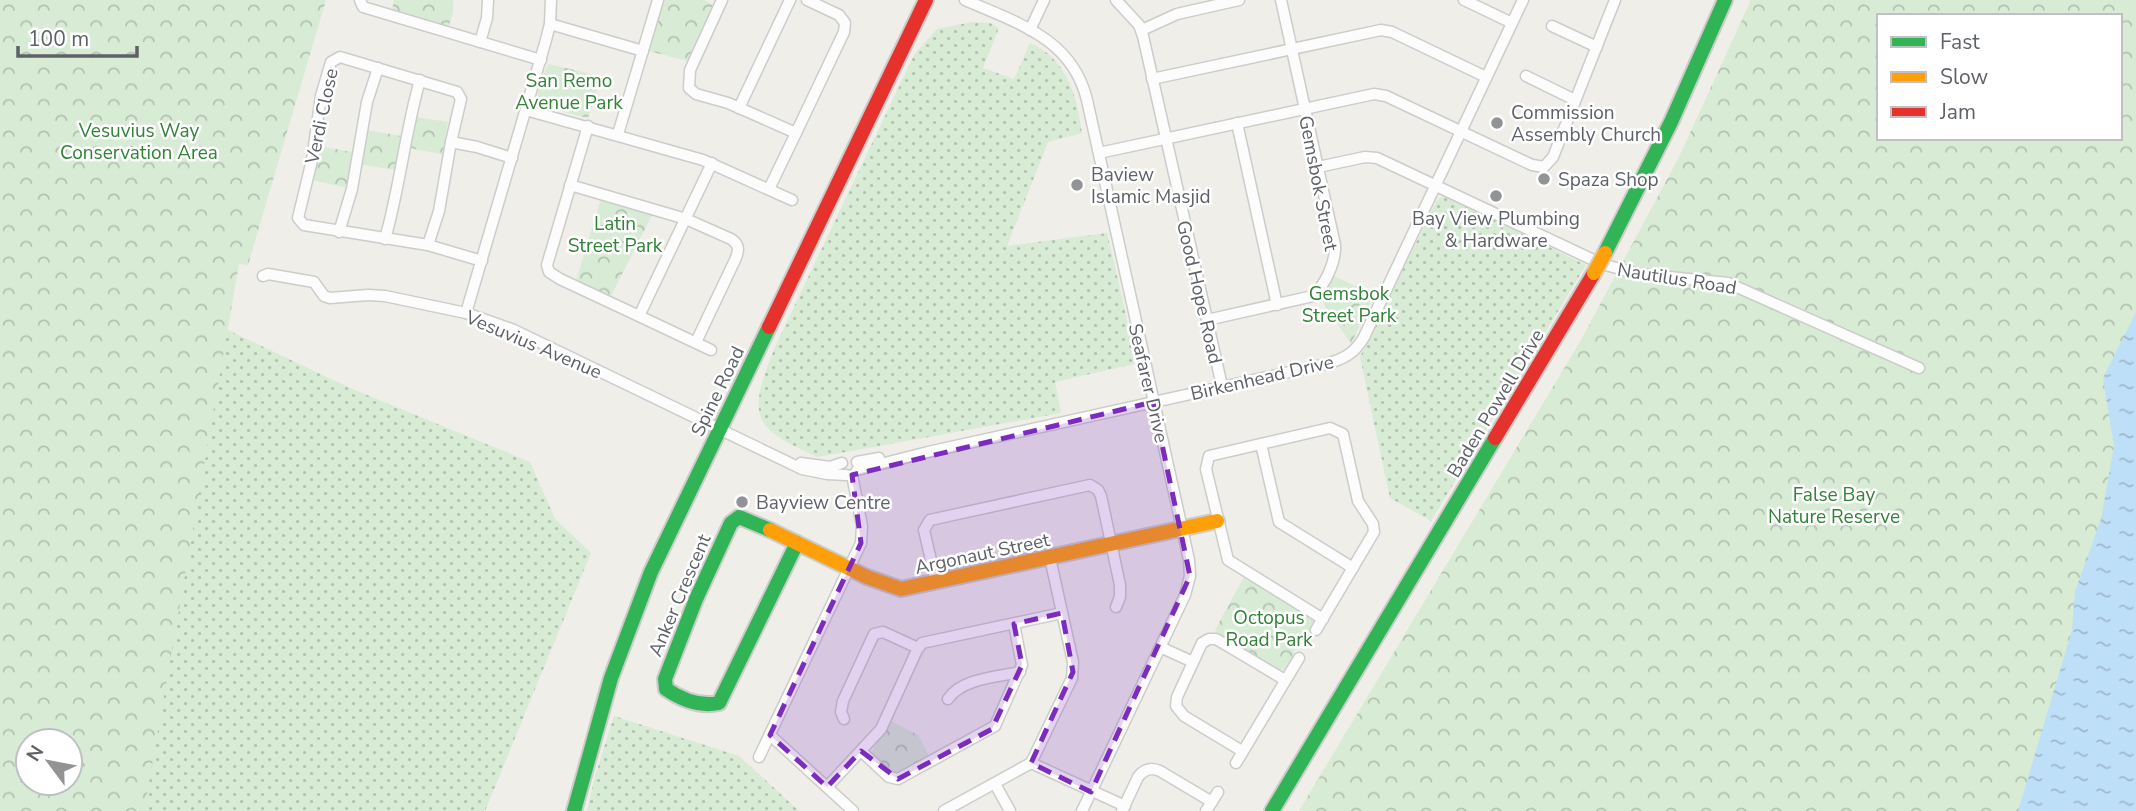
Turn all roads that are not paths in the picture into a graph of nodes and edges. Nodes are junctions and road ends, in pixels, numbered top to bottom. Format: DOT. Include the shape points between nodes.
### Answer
graph roads {
  1 [pos="360,0"];
  2 [pos="488,0"];
  3 [pos="551,0"];
  4 [pos="658,0"];
  5 [pos="722,0"];
  6 [pos="790,0"];
  7 [pos="807,0"];
  8 [pos="926,0"];
  9 [pos="965,0"];
  10 [pos="1044,0"];
  11 [pos="1116,0"];
  12 [pos="1238,0"];
  13 [pos="1281,0"];
  14 [pos="1464,0"];
  15 [pos="1523,0"];
  16 [pos="1615,0"];
  17 [pos="1725,0"];
  18 [pos="550,23"];
  19 [pos="1512,23"];
  20 [pos="1552,26"];
  21 [pos="1030,30"];
  22 [pos="1142,30"];
  23 [pos="481,42"];
  24 [pos="1597,47"];
  25 [pos="1292,49"];
  26 [pos="643,51"];
  27 [pos="541,60"];
  28 [pos="378,68"];
  29 [pos="1526,76"];
  30 [pos="1486,77"];
  31 [pos="1152,79"];
  32 [pos="420,80"];
  33 [pos="1575,100"];
  34 [pos="739,108"];
  35 [pos="1305,108"];
  36 [pos="526,110"];
  37 [pos="1237,123"];
  38 [pos="588,126"];
  39 [pos="1461,131"];
  40 [pos="796,133"];
  41 [pos="618,134"];
  42 [pos="1166,139"];
  43 [pos="451,142"];
  44 [pos="1098,153"];
  45 [pos="512,158"];
  46 [pos="712,163"];
  47 [pos="1318,167"];
  48 [pos="570,185"];
  49 [pos="1436,186"];
  50 [pos="769,189"];
  51 [pos="792,200"];
  52 [pos="686,219"];
  53 [pos="340,232"];
  54 [pos="384,239"];
  55 [pos="428,245"];
  56 [pos="482,261"];
  57 [pos="263,276"];
  58 [pos="1277,305"];
  59 [pos="466,313"];
  60 [pos="639,316"];
  61 [pos="1207,320"];
  62 [pos="696,342"];
  63 [pos="711,350"];
  64 [pos="1919,368"];
  65 [pos="1222,386"];
  66 [pos="1153,402"];
  67 [pos="720,429"];
  68 [pos="1261,444"];
  69 [pos="787,461"];
  70 [pos="842,463"];
  71 [pos="853,470"];
  72 [pos="1217,521"];
  73 [pos="1182,528"];
  74 [pos="797,543"];
  75 [pos="1111,545"];
  76 [pos="1050,558"];
  77 [pos="849,568"];
  78 [pos="1353,568"];
  79 [pos="936,582"];
  80 [pos="1116,607"];
  81 [pos="1062,613"];
  82 [pos="1323,619"];
  83 [pos="1014,624"];
  84 [pos="1316,630"];
  85 [pos="1160,647"];
  86 [pos="918,648"];
  87 [pos="1299,658"];
  88 [pos="1193,662"];
  89 [pos="1020,672"];
  90 [pos="1285,680"];
  91 [pos="948,699"];
  92 [pos="844,719"];
  93 [pos="770,735"];
  94 [pos="861,751"];
  95 [pos="1242,751"];
  96 [pos="759,757"];
  97 [pos="1236,762"];
  98 [pos="1031,763"];
  99 [pos="995,784"];
  100 [pos="827,787"];
  101 [pos="1091,792"];
  102 [pos="1219,792"];
  103 [pos="1209,806"];
  104 [pos="1124,808"];
  105 [pos="574,811"];
  106 [pos="853,811"];
  107 [pos="944,811"];
  108 [pos="1010,811"];
  109 [pos="1082,811"];
  110 [pos="1272,811"];
  1 -- 23 [label="street" via="363,7"];
  2 -- 23 [label="street"];
  3 -- 18 [label="street"];
  4 -- 26 [label="street"];
  5 -- 34 [label="street" via="687,84 696,93"];
  6 -- 34 [label="street"];
  7 -- 40 [label="street" via="839,15 845,23"];
  8 -- 67 [label="main road, Spine Road"];
  9 -- 21 [label="street, Seafarer Drive"];
  10 -- 21 [label="street"];
  11 -- 22 [label="street, Good Hope Road"];
  12 -- 22 [label="street" via="1177,14"];
  13 -- 25 [label="street, Gemsbok Street"];
  14 -- 19 [label="street"];
  15 -- 19 [label="street, Birkenhead Drive"];
  16 -- 24 [label="street"];
  17 -- 110 [label="main road, Baden Powell Drive, bridge" via="1671,122 1594,273"];
  18 -- 26 [label="street"];
  18 -- 27 [label="street"];
  19 -- 30 [label="street, Birkenhead Drive"];
  20 -- 24 [label="street"];
  21 -- 44 [label="street, Seafarer Drive" via="1055,46 1076,69"];
  22 -- 31 [label="street, Good Hope Road"];
  23 -- 27 [label="street"];
  24 -- 33 [label="street"];
  25 -- 30 [label="street" via="1386,30"];
  25 -- 31 [label="street"];
  25 -- 35 [label="street, Gemsbok Street"];
  26 -- 41 [label="street"];
  27 -- 36 [label="street"];
  28 -- 32 [label="street, Verdi Close"];
  28 -- 53 [label="street"];
  28 -- 53 [label="street, Verdi Close" via="337,57 325,79 298,218 304,225"];
  29 -- 33 [label="street"];
  30 -- 39 [label="street, Birkenhead Drive"];
  31 -- 42 [label="street, Good Hope Road"];
  32 -- 43 [label="street, Verdi Close" via="460,95"];
  32 -- 54 [label="street"];
  33 -- 39 [label="street" via="1553,157 1544,167"];
  34 -- 40 [label="street"];
  35 -- 37 [label="street"];
  35 -- 39 [label="street" via="1380,94"];
  35 -- 47 [label="street, Gemsbok Street"];
  36 -- 38 [label="street"];
  36 -- 45 [label="street"];
  37 -- 42 [label="street"];
  37 -- 58 [label="street"];
  38 -- 41 [label="street"];
  38 -- 48 [label="street"];
  39 -- 49 [label="street, Birkenhead Drive"];
  40 -- 50 [label="street"];
  41 -- 46 [label="street"];
  42 -- 44 [label="street"];
  42 -- 61 [label="street, Good Hope Road"];
  43 -- 45 [label="street"];
  43 -- 55 [label="street, Verdi Close" via="439,212"];
  44 -- 66 [label="street, Seafarer Drive"];
  45 -- 56 [label="street"];
  46 -- 50 [label="street"];
  46 -- 52 [label="street"];
  47 -- 49 [label="street, Nautilus Road" via="1370,157"];
  47 -- 58 [label="street, Gemsbok Street" via="1334,259 1317,293"];
  48 -- 52 [label="street"];
  48 -- 60 [label="street" via="548,269"];
  49 -- 64 [label="street, Nautilus Road" via="1614,269 1728,283"];
  49 -- 65 [label="street, Birkenhead Drive" via="1353,353 1338,361"];
  50 -- 51 [label="street"];
  52 -- 60 [label="street"];
  52 -- 62 [label="street" via="731,239 739,251"];
  53 -- 54 [label="street, Verdi Close"];
  54 -- 55 [label="street, Verdi Close"];
  55 -- 56 [label="street, Verdi Close"];
  56 -- 59 [label="street"];
  57 -- 59 [label="street, Vesuvius Avenue" via="314,282 330,298 385,296"];
  58 -- 61 [label="street, Gemsbok Street"];
  59 -- 67 [label="street, Vesuvius Avenue" via="514,330"];
  60 -- 62 [label="street"];
  61 -- 65 [label="street, Good Hope Road"];
  62 -- 63 [label="street"];
  65 -- 66 [label="street, Birkenhead Drive"];
  66 -- 71 [label="street, Birkenhead Drive"];
  66 -- 73 [label="street, Seafarer Drive"];
  67 -- 69 [label="street, Birkenhead Drive"];
  67 -- 105 [label="main road, Spine Road" via="638,602 595,729"];
  68 -- 72 [label="street" via="1207,459"];
  68 -- 78 [label="street" via="1279,522"];
  68 -- 78 [label="street" via="1330,428 1343,434 1358,501 1374,528"];
  69 -- 70 [label="street, Birkenhead Drive" via="830,467"];
  69 -- 71 [label="street, Birkenhead Drive" via="815,472"];
  70 -- 71 [label="street" via="842,471"];
  70 -- 71 [label="street, Birkenhead Drive" via="847,458"];
  71 -- 77 [label="street" via="863,534"];
  72 -- 73 [label="main road, Argonaut Street"];
  72 -- 82 [label="street" via="1228,560"];
  73 -- 75 [label="main road, Argonaut Street"];
  73 -- 85 [label="street, Seafarer Drive" via="1190,576"];
  74 -- 74 [label="main road, Anker Crescent" via="719,703 710,706 666,690 665,679 731,523 744,518"];
  74 -- 77 [label="main road, Argonaut Street"];
  75 -- 76 [label="main road, Argonaut Street"];
  75 -- 79 [label="street" via="1098,489 1087,485 930,520 924,530"];
  75 -- 80 [label="street" via="1120,585"];
  76 -- 79 [label="main road, Argonaut Street"];
  76 -- 81 [label="street"];
  77 -- 79 [label="main road, Argonaut Street" via="901,589"];
  77 -- 93 [label="street"];
  78 -- 82 [label="street"];
  81 -- 83 [label="street"];
  81 -- 98 [label="street" via="1073,672"];
  82 -- 84 [label="street"];
  83 -- 86 [label="street" via="926,642"];
  83 -- 89 [label="street" via="1022,659"];
  85 -- 88 [label="street"];
  85 -- 101 [label="street, Seafarer Drive"];
  86 -- 92 [label="street" via="883,632 874,634 843,701"];
  86 -- 94 [label="street" via="881,729"];
  87 -- 90 [label="street"];
  88 -- 90 [label="street" via="1202,643 1213,638"];
  88 -- 95 [label="street" via="1176,706 1184,716"];
  89 -- 91 [label="street" via="964,685"];
  89 -- 94 [label="street" via="992,729 898,779 889,777"];
  90 -- 95 [label="street"];
  93 -- 96 [label="street"];
  93 -- 100 [label="street"];
  94 -- 100 [label="street"];
  95 -- 97 [label="street"];
  98 -- 99 [label="street"];
  98 -- 101 [label="street"];
  99 -- 107 [label="street"];
  99 -- 108 [label="street"];
  100 -- 106 [label="street"];
  101 -- 104 [label="street"];
  101 -- 109 [label="street, Seafarer Drive"];
  102 -- 103 [label="street"];
  103 -- 104 [label="street" via="1151,768 1138,777"];
}
